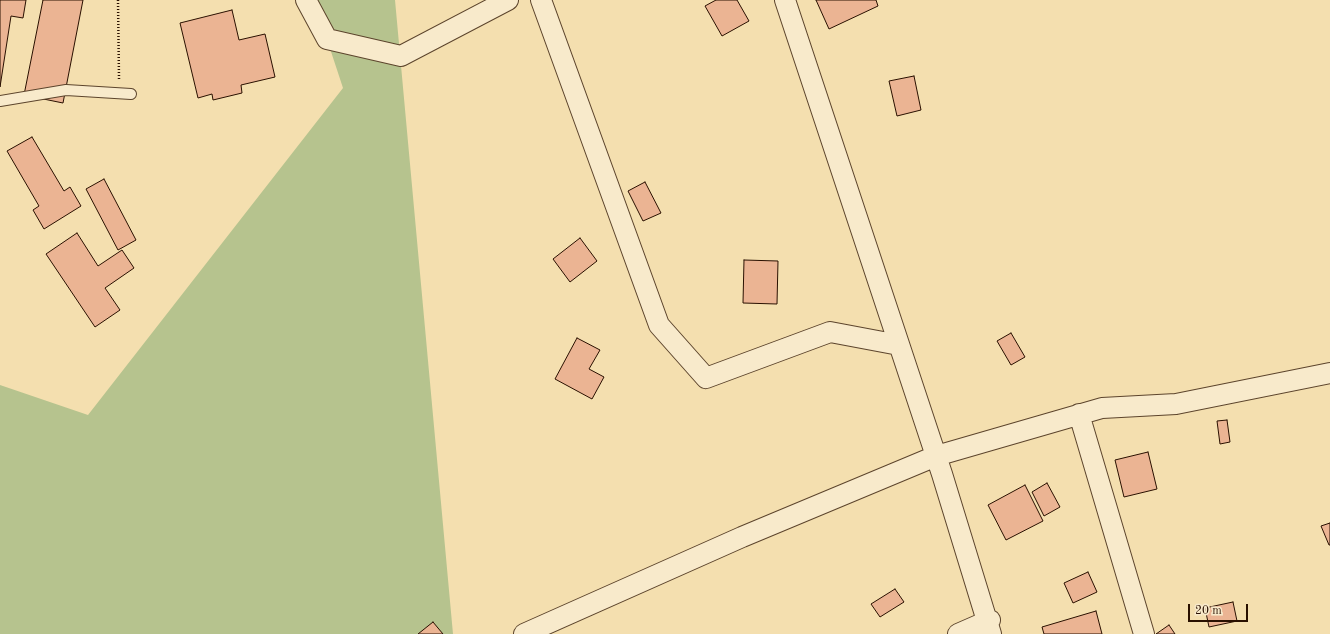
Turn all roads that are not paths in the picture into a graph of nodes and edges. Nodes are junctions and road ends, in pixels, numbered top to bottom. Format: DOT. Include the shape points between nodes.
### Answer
graph roads {
  1 [pos="306,0"];
  2 [pos="508,0"];
  3 [pos="540,0"];
  4 [pos="785,0"];
  5 [pos="131,94"];
  6 [pos="0,101"];
  7 [pos="899,344"];
  8 [pos="1330,373"];
  9 [pos="1079,414"];
  10 [pos="936,456"];
  11 [pos="989,625"];
  12 [pos="524,634"];
  13 [pos="958,634"];
  14 [pos="1144,634"];
  1 -- 2 [label="street" via="327,40 401,56"];
  3 -- 7 [label="street" via="659,326 706,378 830,332"];
  4 -- 7 [label="street"];
  5 -- 6 [label="lane" via="66,90"];
  7 -- 10 [label="street"];
  8 -- 9 [label="street" via="1176,404 1102,408"];
  9 -- 10 [label="street"];
  9 -- 14 [label="street"];
  10 -- 11 [label="street"];
  10 -- 12 [label="street" via="742,537"];
  11 -- 13 [label="street"];
}
